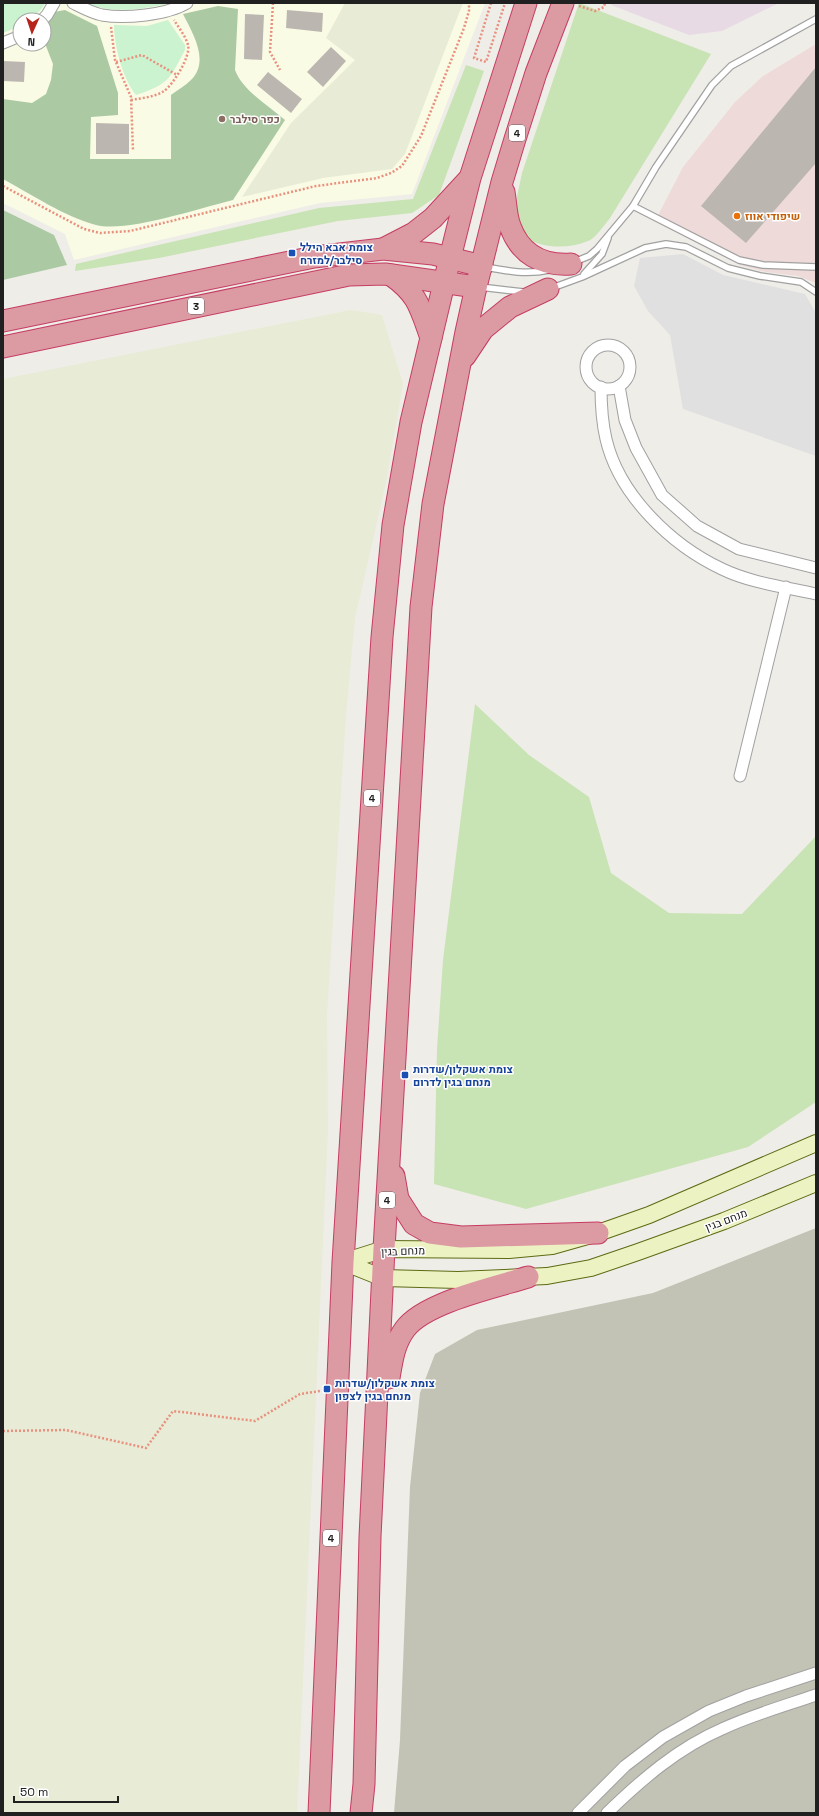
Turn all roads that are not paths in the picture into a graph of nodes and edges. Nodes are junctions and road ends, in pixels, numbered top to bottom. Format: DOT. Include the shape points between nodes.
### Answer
graph roads {
  1 [pos="54,3"];
  2 [pos="74,3"];
  3 [pos="187,3"];
  4 [pos="526,3"];
  5 [pos="570,4"];
  6 [pos="49,12"];
  7 [pos="816,18"];
  8 [pos="470,178"];
  9 [pos="502,182"];
  10 [pos="633,206"];
  11 [pos="610,232"];
  12 [pos="383,249"];
  13 [pos="450,258"];
  14 [pos="482,266"];
  15 [pos="816,267"];
  16 [pos="576,270"];
  17 [pos="391,275"];
  18 [pos="444,282"];
  19 [pos="476,287"];
  20 [pos="548,289"];
  21 [pos="816,292"];
  22 [pos="3,321"];
  23 [pos="431,338"];
  24 [pos="3,347"];
  25 [pos="459,365"];
  26 [pos="619,386"];
  27 [pos="601,387"];
  28 [pos="816,568"];
  29 [pos="786,587"];
  30 [pos="816,594"];
  31 [pos="740,776"];
  32 [pos="816,1143"];
  33 [pos="390,1151"];
  34 [pos="816,1182"];
  35 [pos="598,1233"];
  36 [pos="384,1249"];
  37 [pos="343,1262"];
  38 [pos="528,1277"];
  39 [pos="383,1278"];
  40 [pos="374,1463"];
  41 [pos="816,1673"];
  42 [pos="816,1695"];
  43 [pos="319,1813"];
  44 [pos="361,1813"];
  45 [pos="578,1813"];
  46 [pos="607,1813"];
  1 -- 6 [label="street"];
  2 -- 3 [label="street" via="86,10 111,16 131,16 168,10"];
  4 -- 8 [label="highway, 4"];
  5 -- 9 [label="highway, 4" via="536,73"];
  7 -- 10 [label="lane" via="731,66 712,85 656,167"];
  8 -- 12 [label="highway" via="433,218 414,234"];
  8 -- 13 [label="highway, 4"];
  9 -- 14 [label="highway, 4"];
  9 -- 16 [label="highway" via="509,225 519,246 534,258"];
  10 -- 11 [label="lane"];
  10 -- 15 [label="lane" via="739,260 763,265"];
  11 -- 16 [label="lane"];
  11 -- 16 [label="lane" via="602,254"];
  12 -- 13 [label="highway, 3" via="413,251"];
  12 -- 22 [label="highway, 3" via="314,257"];
  13 -- 14 [label="highway, 3"];
  13 -- 18 [label="highway, 4"];
  14 -- 16 [label="lane" via="529,273"];
  14 -- 19 [label="highway, 4"];
  16 -- 20 [label="lane"];
  16 -- 21 [label="lane" via="644,248 666,244 686,247 728,268 801,282"];
  17 -- 18 [label="highway, 3"];
  17 -- 23 [label="highway" via="406,286 420,305"];
  17 -- 24 [label="highway, 3" via="349,275"];
  18 -- 19 [label="highway, 3"];
  18 -- 23 [label="highway, 4"];
  19 -- 20 [label="lane" via="525,292"];
  19 -- 25 [label="highway, 4"];
  20 -- 25 [label="highway" via="510,307 483,329"];
  23 -- 37 [label="highway, 4" via="411,422 393,525 382,637"];
  25 -- 33 [label="highway, 4" via="433,504 421,607"];
  26 -- 27 [label="street" via="608,389"];
  26 -- 27 [label="street" via="629,376 630,359 625,351 609,344 593,350 586,366 592,382"];
  26 -- 28 [label="street" via="626,420 636,448 662,495 697,526 739,548"];
  27 -- 29 [label="street" via="606,440 613,459 638,502 659,526 698,556 723,569 752,580"];
  29 -- 30 [label="street"];
  29 -- 31 [label="street"];
  32 -- 35 [label="main road, מנחם בגין" via="649,1215"];
  33 -- 35 [label="highway" via="398,1199 414,1224 430,1233 461,1237"];
  33 -- 36 [label="highway, 4"];
  34 -- 38 [label="main road, מנחם בגין" via="724,1221 591,1268"];
  35 -- 36 [label="main road, מנחם בגין" via="552,1246 509,1250"];
  36 -- 37 [label="main road, מנחם בגין"];
  36 -- 39 [label="highway, 4"];
  37 -- 39 [label="main road, מנחם בגין"];
  37 -- 43 [label="highway, 4"];
  38 -- 39 [label="main road, מנחם בגין" via="458,1280"];
  38 -- 40 [label="highway" via="456,1299 422,1314 405,1328 394,1348"];
  39 -- 40 [label="highway, 4"];
  40 -- 44 [label="highway, 4"];
  41 -- 45 [label="street" via="710,1711 663,1737 625,1766"];
  42 -- 46 [label="street" via="753,1716 714,1733 676,1754 640,1781"];
}
